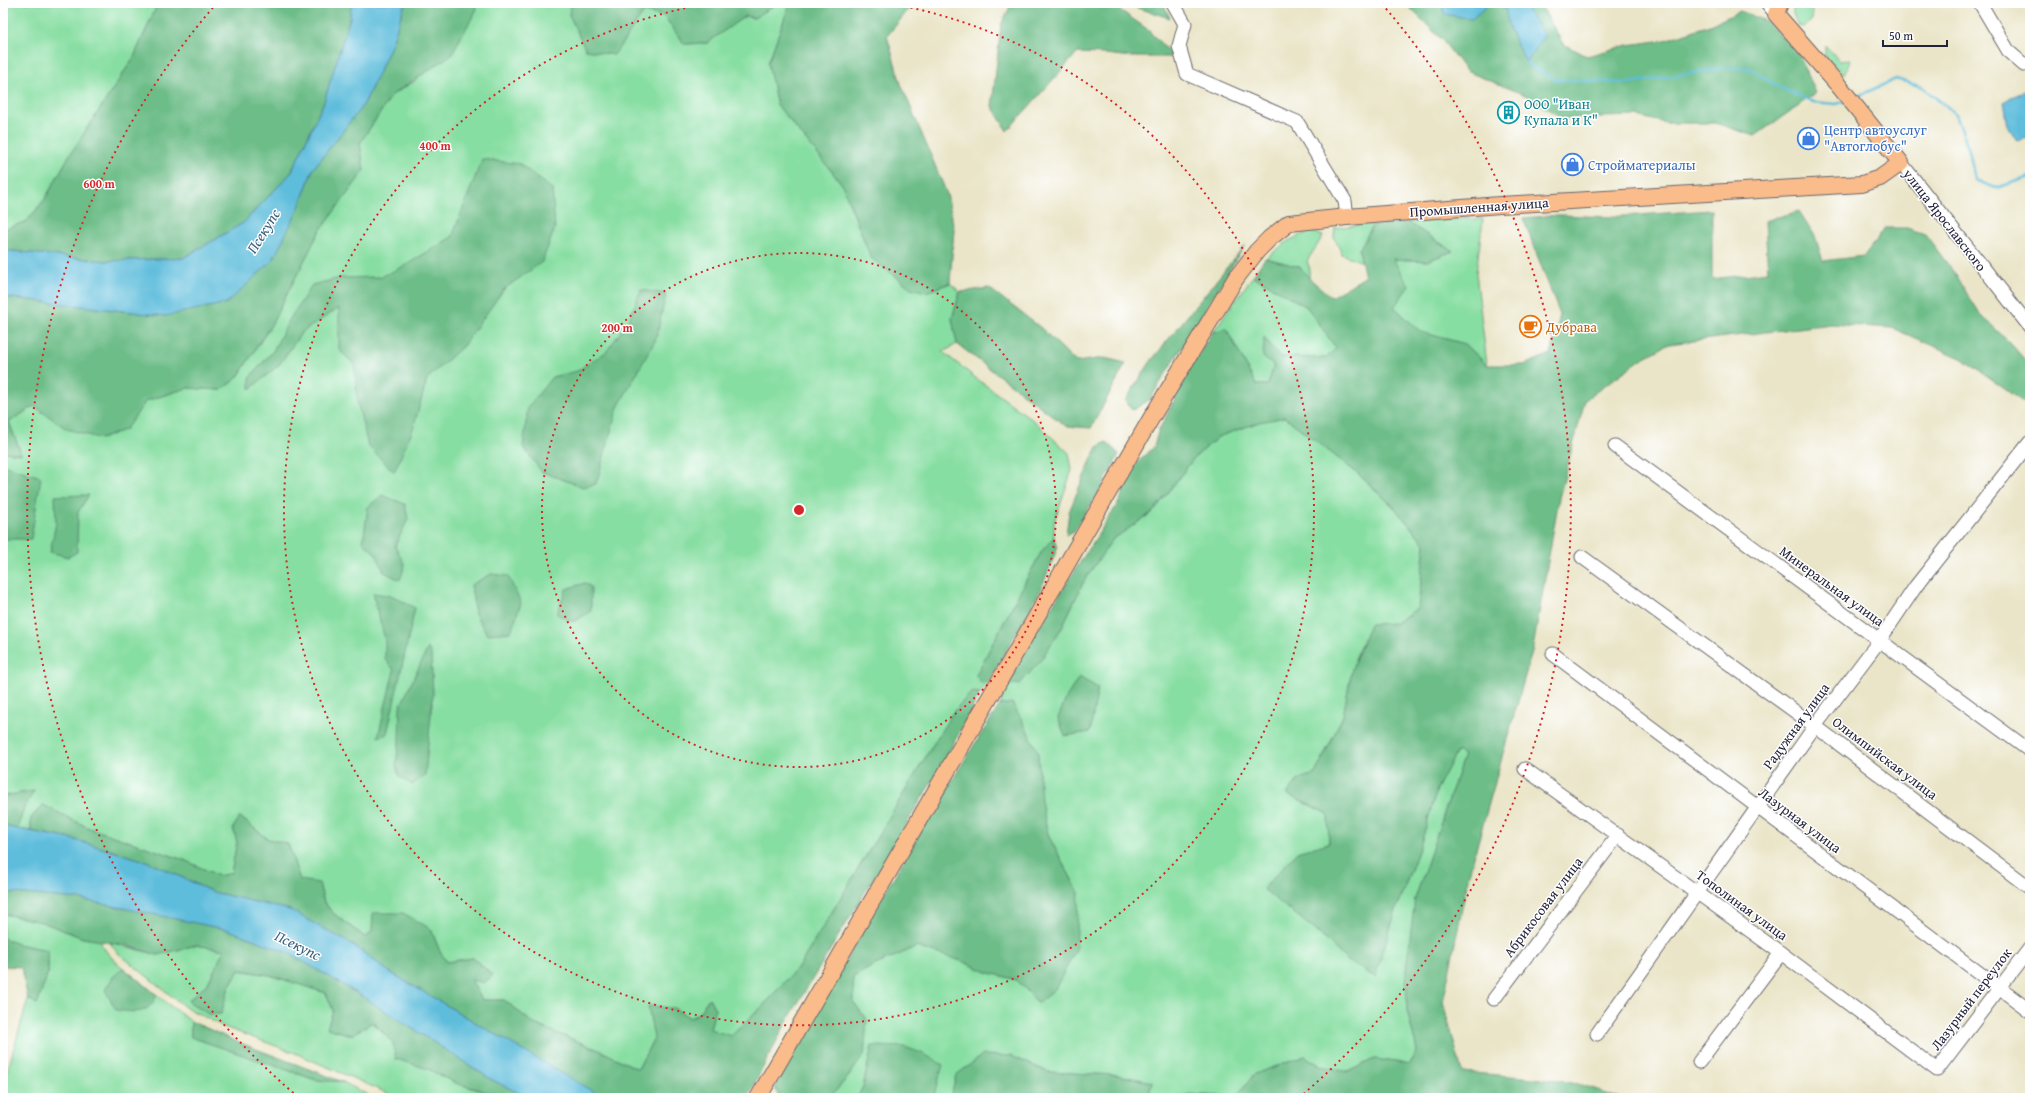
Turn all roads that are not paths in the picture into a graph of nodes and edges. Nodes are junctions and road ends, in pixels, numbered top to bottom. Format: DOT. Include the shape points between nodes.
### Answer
graph roads {
  1 [pos="1173,3"];
  2 [pos="1980,3"];
  3 [pos="1774,7"];
  4 [pos="2027,64"];
  5 [pos="1901,163"];
  6 [pos="1347,217"];
  7 [pos="2028,322"];
  8 [pos="2030,442"];
  9 [pos="1615,446"];
  10 [pos="1582,557"];
  11 [pos="1879,641"];
  12 [pos="1552,654"];
  13 [pos="1815,726"];
  14 [pos="2030,751"];
  15 [pos="1525,769"];
  16 [pos="1757,808"];
  17 [pos="1618,835"];
  18 [pos="2030,888"];
  19 [pos="1697,892"];
  20 [pos="2030,948"];
  21 [pos="1781,953"];
  22 [pos="2000,988"];
  23 [pos="1494,999"];
  24 [pos="2030,1010"];
  25 [pos="1597,1034"];
  26 [pos="1699,1062"];
  27 [pos="1937,1070"];
  28 [pos="758,1098"];
  1 -- 6 [label="street" via="1186,24 1179,46 1187,74 1298,122 1345,201"];
  2 -- 4 [label="street" via="2009,52"];
  3 -- 5 [label="main road, улица Ярославского"];
  5 -- 6 [label="main road, Промышленная улица" via="1880,178 1862,184 1500,205"];
  5 -- 7 [label="street, улица Ярославского"];
  6 -- 28 [label="main road, Промышленная улица" via="1288,223 1257,251 1236,278 1153,415"];
  8 -- 11 [label="street, Радужная улица" via="1916,586"];
  9 -- 11 [label="street, Минеральная улица"];
  10 -- 13 [label="street, Олимпийская улица"];
  11 -- 13 [label="street, Радужная улица"];
  11 -- 14 [label="street, Минеральная улица"];
  12 -- 16 [label="street, Лазурная улица"];
  13 -- 16 [label="street, Радужная улица"];
  13 -- 18 [label="street, Олимпийская улица"];
  15 -- 17 [label="street, Тополиная улица"];
  16 -- 19 [label="street, Радужная улица"];
  16 -- 22 [label="street, Лазурная улица"];
  17 -- 19 [label="street, Тополиная улица"];
  17 -- 23 [label="street, Абрикосовая улица"];
  19 -- 21 [label="street, Тополиная улица"];
  19 -- 25 [label="street, Радужная улица"];
  20 -- 22 [label="street, Лазурный переулок"];
  21 -- 26 [label="street"];
  21 -- 27 [label="street, Тополиная улица"];
  22 -- 24 [label="street, Лазурная улица"];
  22 -- 27 [label="street, Лазурный переулок"];
}
